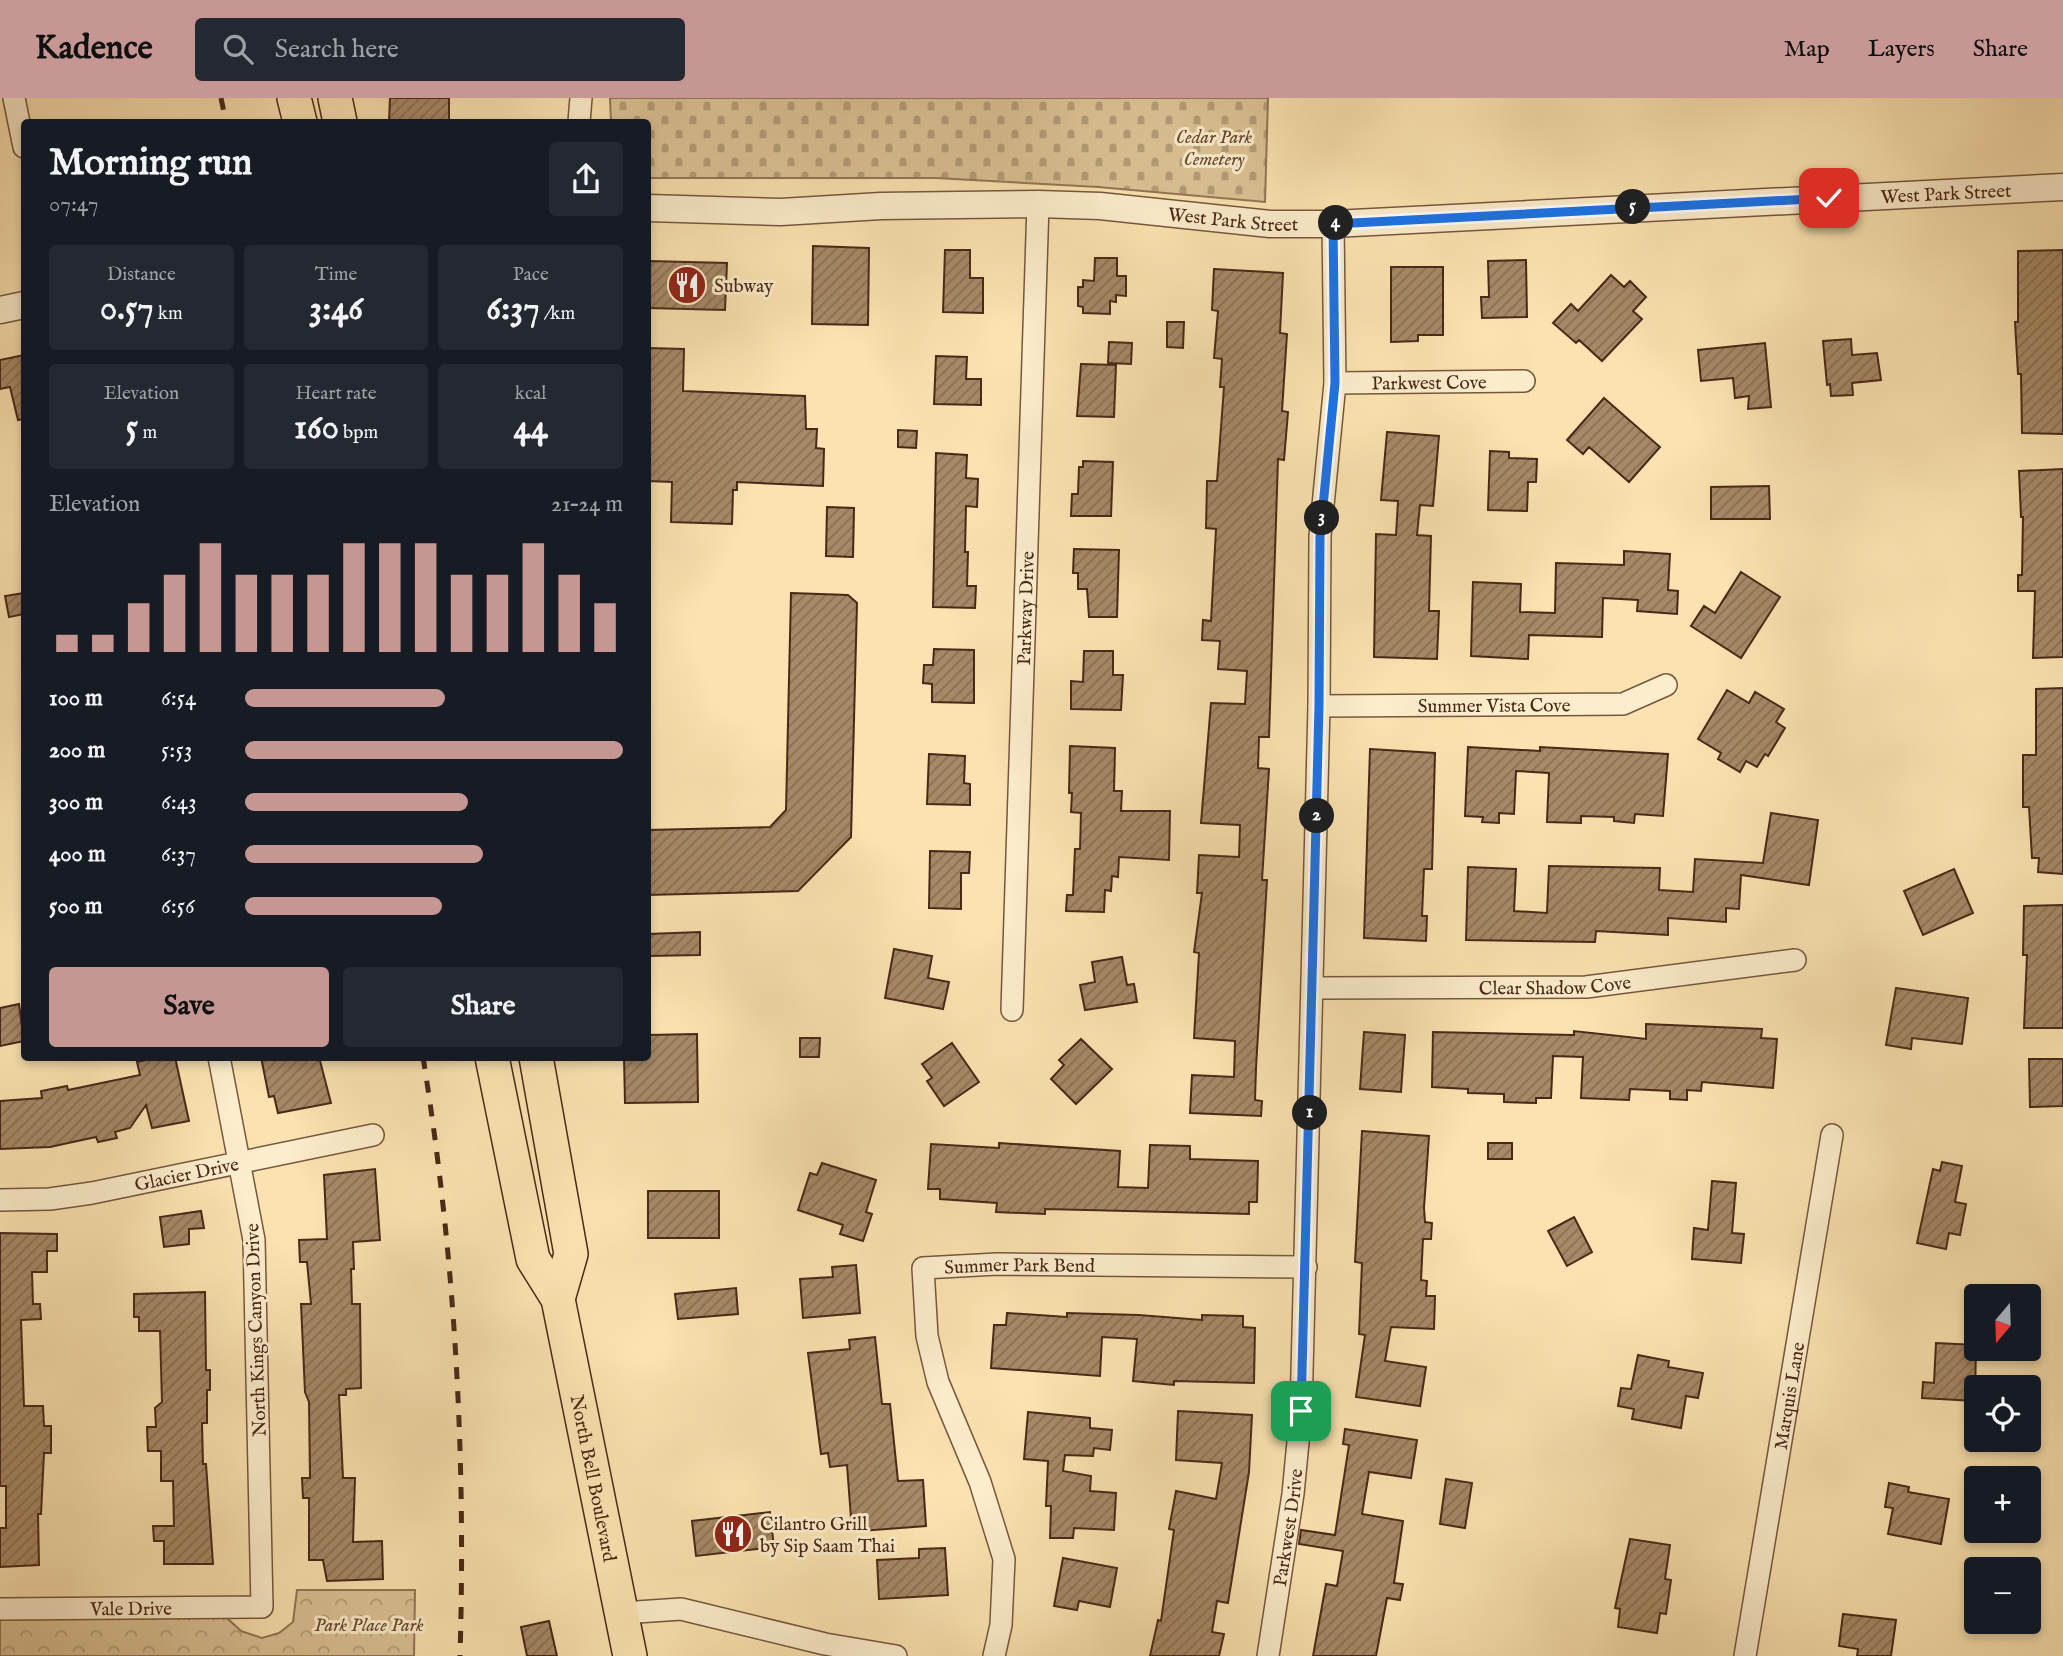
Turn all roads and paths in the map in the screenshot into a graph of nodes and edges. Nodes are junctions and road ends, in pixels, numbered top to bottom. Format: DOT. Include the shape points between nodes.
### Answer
graph roads {
  1 [pos="14,98"];
  2 [pos="294,98"];
  3 [pos="335,98"];
  4 [pos="581,98"];
  5 [pos="299,119"];
  6 [pos="339,119"];
  7 [pos="579,119"];
  8 [pos="21,132"];
  9 [pos="2063,187"];
  10 [pos="1038,204"];
  11 [pos="651,208"];
  12 [pos="1333,224"];
  13 [pos="21,306"];
  14 [pos="0,310"];
  15 [pos="1524,382"];
  16 [pos="1335,383"];
  17 [pos="1666,685"];
  18 [pos="1319,706"];
  19 [pos="1795,960"];
  20 [pos="1313,988"];
  21 [pos="1012,1010"];
  22 [pos="220,1061"];
  23 [pos="493,1061"];
  24 [pos="537,1061"];
  25 [pos="373,1135"];
  26 [pos="1832,1135"];
  27 [pos="241,1161"];
  28 [pos="0,1200"];
  29 [pos="1306,1267"];
  30 [pos="558,1299"];
  31 [pos="262,1607"];
  32 [pos="0,1609"];
  33 [pos="622,1613"];
  34 [pos="630,1656"];
  35 [pos="896,1656"];
  36 [pos="994,1656"];
  37 [pos="1268,1656"];
  38 [pos="1745,1656"];
  1 -- 8 [label="street"];
  2 -- 5 [label="main road"];
  3 -- 6 [label="main road"];
  4 -- 7 [label="street"];
  9 -- 12 [label="street, West Park Street"];
  10 -- 11 [label="street, West Park Street" via="781,212"];
  10 -- 12 [label="street, West Park Street" via="1258,223"];
  10 -- 21 [label="street, Parkway Drive"];
  12 -- 16 [label="street, Parkwest Drive"];
  13 -- 14 [label="street"];
  15 -- 16 [label="street, Parkwest Cove"];
  16 -- 18 [label="street, Parkwest Drive" via="1320,537"];
  17 -- 18 [label="street, Summer Vista Cove" via="1623,704"];
  18 -- 20 [label="street, Parkwest Drive"];
  19 -- 20 [label="street, Clear Shadow Cove" via="1586,987"];
  20 -- 29 [label="street, Parkwest Drive"];
  22 -- 27 [label="street, North Kings Canyon Drive"];
  23 -- 30 [label="main road, North Bell Boulevard" via="533,1259"];
  24 -- 30 [label="main road, North Bell Boulevard" via="571,1254"];
  25 -- 27 [label="street, Glacier Drive"];
  26 -- 38 [label="street, Marquis Lane"];
  27 -- 28 [label="street, Glacier Drive" via="92,1193"];
  27 -- 31 [label="street, North Kings Canyon Drive" via="257,1283"];
  29 -- 36 [label="street, Summer Park Bend" via="997,1264 923,1268 927,1336 938,1382 980,1482 1004,1559 1001,1625"];
  29 -- 37 [label="street, Parkwest Drive" via="1293,1494"];
  30 -- 33 [label="main road, North Bell Boulevard"];
  31 -- 32 [label="street, Vale Drive"];
  33 -- 34 [label="main road, North Bell Boulevard"];
  33 -- 35 [label="street" via="681,1609"];
}
